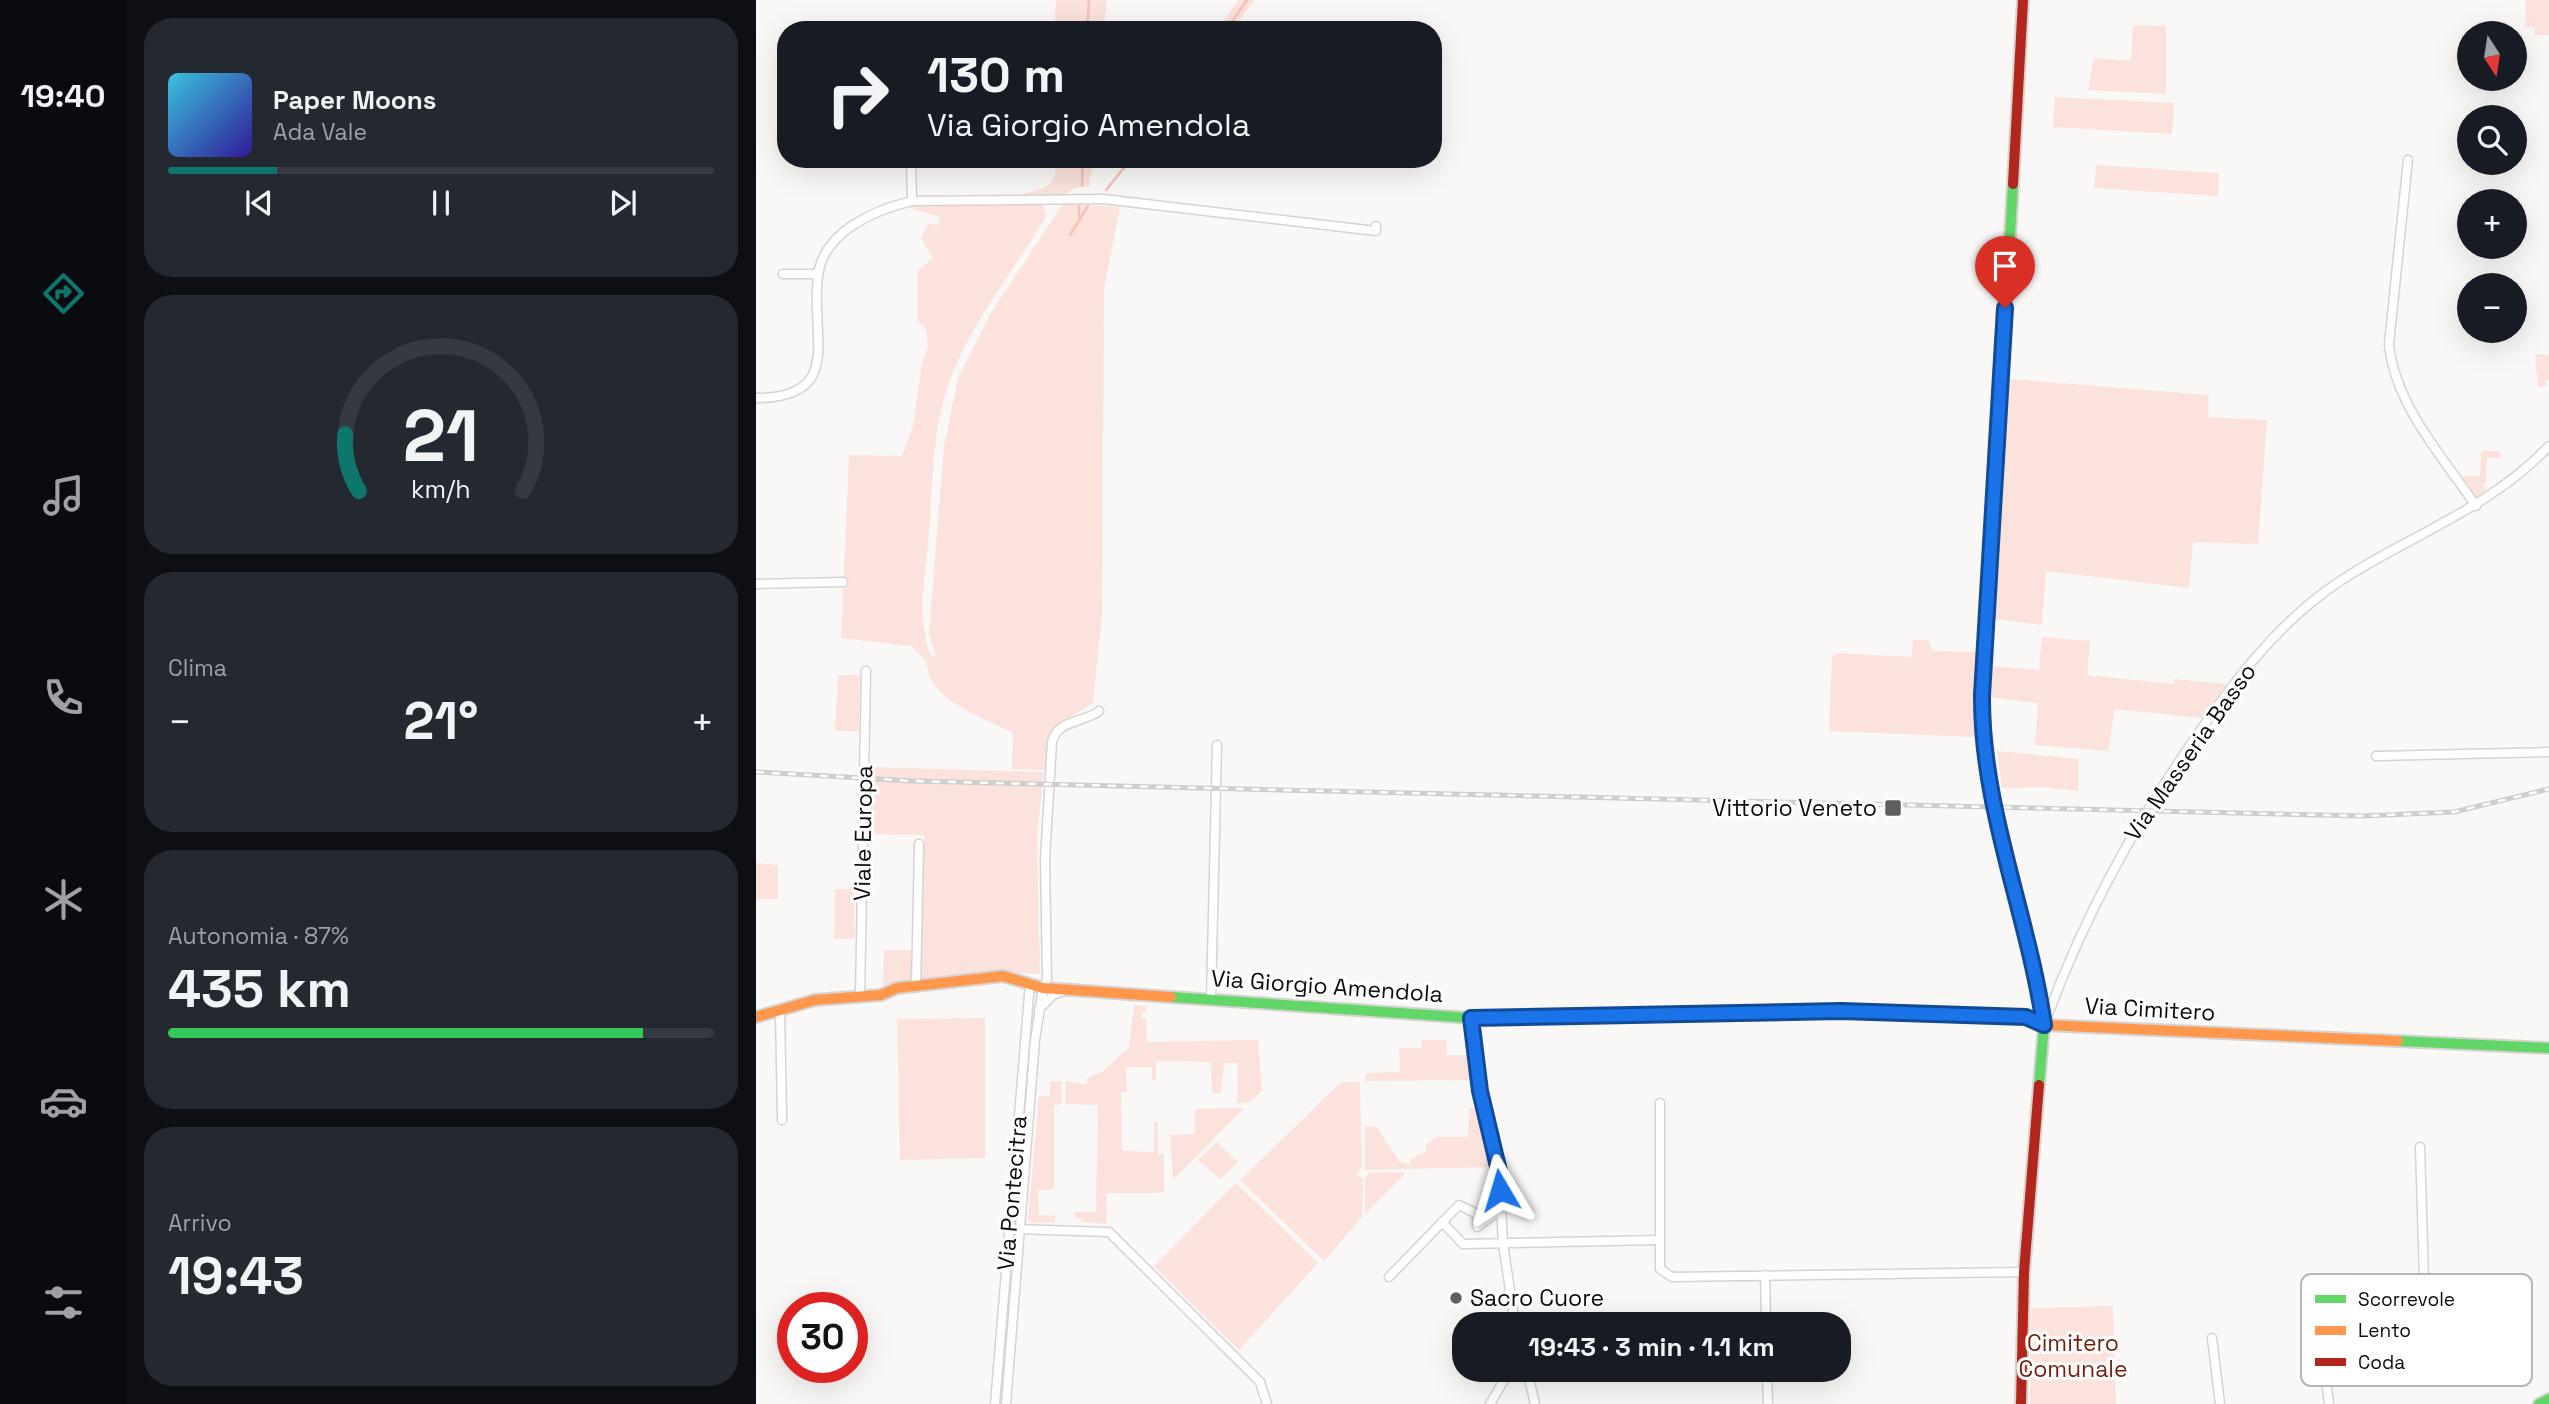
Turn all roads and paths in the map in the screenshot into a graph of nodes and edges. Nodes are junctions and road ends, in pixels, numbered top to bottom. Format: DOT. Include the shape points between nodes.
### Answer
graph roads {
  1 [pos="2023,0"];
  2 [pos="2408,160"];
  3 [pos="911,168"];
  4 [pos="912,201"];
  5 [pos="1376,226"];
  6 [pos="783,274"];
  7 [pos="818,274"];
  8 [pos="756,398"];
  9 [pos="2549,446"];
  10 [pos="2476,506"];
  11 [pos="843,582"];
  12 [pos="756,584"];
  13 [pos="866,671"];
  14 [pos="1099,711"];
  15 [pos="1217,745"];
  16 [pos="2549,752"];
  17 [pos="2376,755"];
  18 [pos="919,844"];
  19 [pos="1030,983"];
  20 [pos="916,986"];
  21 [pos="1043,988"];
  22 [pos="1067,990"];
  23 [pos="860,996"];
  24 [pos="1211,999"];
  25 [pos="1039,1009"];
  26 [pos="780,1010"];
  27 [pos="756,1017"];
  28 [pos="1471,1018"];
  29 [pos="2044,1025"];
  30 [pos="2549,1048"];
  31 [pos="1660,1103"];
  32 [pos="782,1120"];
  33 [pos="2420,1147"];
  34 [pos="1501,1209"];
  35 [pos="1442,1222"];
  36 [pos="1009,1229"];
  37 [pos="1021,1229"];
  38 [pos="1659,1240"];
  39 [pos="1503,1243"];
  40 [pos="2024,1272"];
  41 [pos="2424,1274"];
  42 [pos="1765,1275"];
  43 [pos="1389,1277"];
  44 [pos="1512,1312"];
  45 [pos="1766,1312"];
  46 [pos="2212,1338"];
  47 [pos="1503,1382"];
  48 [pos="1530,1382"];
  49 [pos="1767,1382"];
  50 [pos="2327,1386"];
  51 [pos="2549,1399"];
  52 [pos="995,1404"];
  53 [pos="1006,1404"];
  54 [pos="1267,1404"];
  55 [pos="1490,1404"];
  56 [pos="1535,1404"];
  57 [pos="1768,1404"];
  58 [pos="2021,1404"];
  59 [pos="2220,1404"];
  60 [pos="2329,1404"];
  61 [pos="2539,1404"];
  1 -- 29 [label="street" via="1982,721 1987,774"];
  2 -- 10 [label="street" via="2389,344 2391,365 2398,387"];
  3 -- 4 [label="street"];
  4 -- 5 [label="street" via="1103,199 1376,231"];
  4 -- 7 [label="street" via="864,216 828,249"];
  6 -- 7 [label="street"];
  7 -- 8 [label="street" via="818,361 809,382 795,394"];
  9 -- 10 [label="street, Via Masseria Basso" via="2515,480"];
  10 -- 29 [label="street, Via Masseria Basso" via="2326,592 2300,611 2242,671 2174,767 2107,877 2069,956"];
  11 -- 12 [label="street"];
  13 -- 23 [label="street, Viale Europa"];
  14 -- 21 [label="street, Via Pontecitra" via="1065,725 1052,742 1045,859 1047,979"];
  15 -- 24 [label="street"];
  16 -- 17 [label="street"];
  18 -- 20 [label="street"];
  19 -- 20 [label="street, Via Giorgio Amendola" via="1003,976"];
  19 -- 21 [label="street, Via Giorgio Amendola"];
  19 -- 36 [label="street, Via Pontecitra"];
  20 -- 23 [label="street, Via Giorgio Amendola"];
  21 -- 22 [label="street, Via Giorgio Amendola"];
  21 -- 25 [label="street, Via Pontecitra"];
  22 -- 24 [label="street, Via Giorgio Amendola"];
  22 -- 25 [label="street" via="1053,995"];
  23 -- 26 [label="street, Via Giorgio Amendola" via="815,1000"];
  24 -- 28 [label="street, Via Giorgio Amendola"];
  25 -- 37 [label="street, Via Pontecitra"];
  26 -- 27 [label="street, Via Giorgio Amendola"];
  26 -- 32 [label="street"];
  28 -- 29 [label="street, Via Giorgio Amendola" via="1841,1011 2026,1017"];
  28 -- 34 [label="street" via="1480,1091 1499,1171"];
  29 -- 30 [label="street, Via Cimitero"];
  29 -- 40 [label="street"];
  31 -- 38 [label="street"];
  33 -- 41 [label="street"];
  34 -- 35 [label="street" via="1477,1227 1477,1214 1459,1205"];
  34 -- 39 [label="street"];
  35 -- 39 [label="street" via="1463,1244"];
  35 -- 43 [label="street"];
  36 -- 37 [label="street"];
  36 -- 52 [label="street, Via Pontecitra"];
  37 -- 53 [label="street, Via Pontecitra"];
  37 -- 54 [label="street" via="1109,1232 1260,1382"];
  38 -- 39 [label="street"];
  38 -- 42 [label="street" via="1660,1269 1672,1277"];
  39 -- 44 [label="street"];
  40 -- 42 [label="street"];
  40 -- 58 [label="street"];
  42 -- 45 [label="street"];
  46 -- 59 [label="street"];
  47 -- 55 [label="street"];
  48 -- 56 [label="street"];
  49 -- 57 [label="street"];
  50 -- 60 [label="street"];
  51 -- 61 [label="street"];
}
